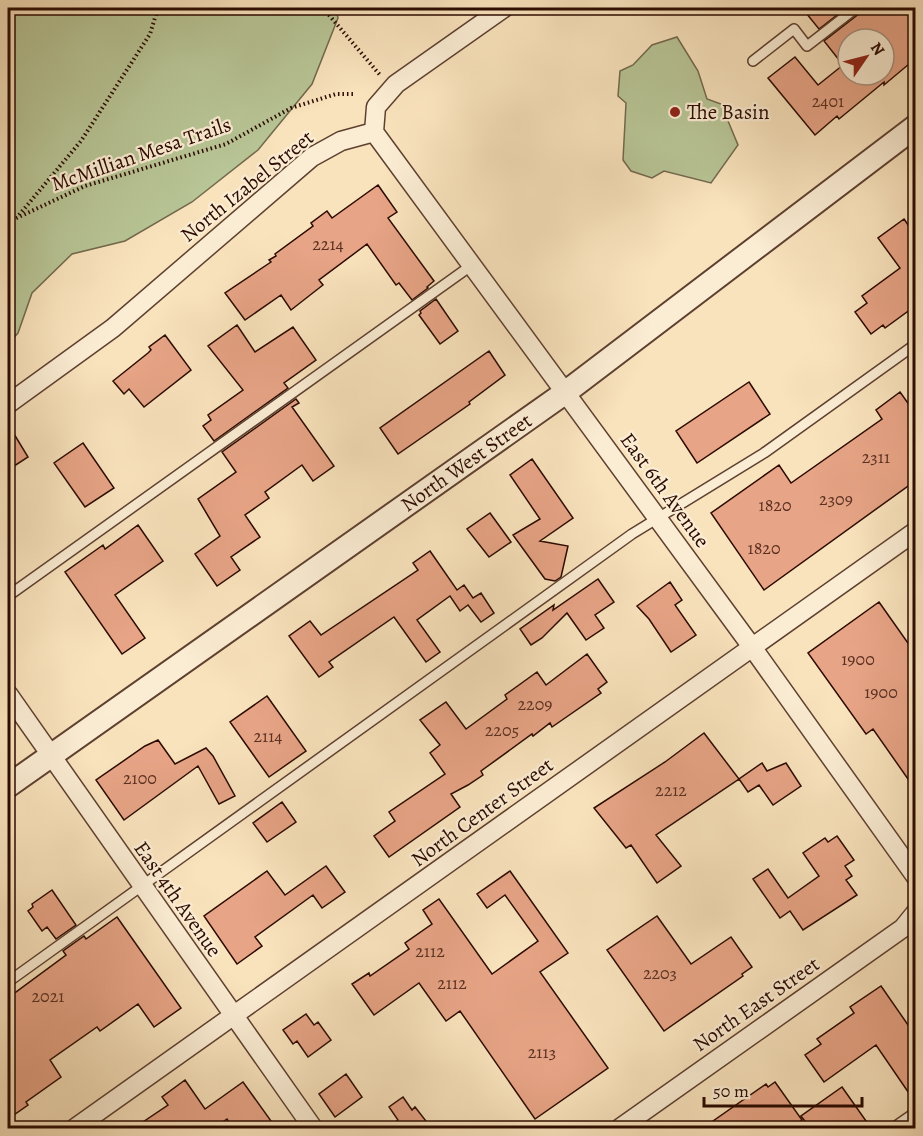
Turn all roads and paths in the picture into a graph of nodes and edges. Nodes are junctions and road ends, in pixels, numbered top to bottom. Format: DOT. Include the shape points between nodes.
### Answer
graph roads {
  1 [pos="158,8"];
  2 [pos="324,8"];
  3 [pos="504,8"];
  4 [pos="856,8"];
  5 [pos="753,61"];
  6 [pos="380,75"];
  7 [pos="353,94"];
  8 [pos="915,126"];
  9 [pos="374,132"];
  10 [pos="18,216"];
  11 [pos="8,222"];
  12 [pos="472,265"];
  13 [pos="915,344"];
  14 [pos="566,392"];
  15 [pos="8,404"];
  16 [pos="658,519"];
  17 [pos="915,531"];
  18 [pos="8,596"];
  19 [pos="752,647"];
  20 [pos="8,694"];
  21 [pos="50,755"];
  22 [pos="8,786"];
  23 [pos="915,878"];
  24 [pos="141,885"];
  25 [pos="915,912"];
  26 [pos="8,982"];
  27 [pos="233,1017"];
  28 [pos="915,1112"];
  29 [pos="75,1128"];
  30 [pos="313,1128"];
  31 [pos="620,1128"];
  32 [pos="893,1128"];
  1 -- 10 [label="path" via="150,34 81,141"];
  2 -- 6 [label="path"];
  3 -- 9 [label="street" via="396,84 376,107"];
  4 -- 5 [label="lane" via="807,46 794,29"];
  7 -- 10 [label="path, McMillian Mesa Trails" via="336,94 291,108 226,144 85,186"];
  8 -- 14 [label="street, North West Street"];
  9 -- 12 [label="street, East 6th Avenue"];
  9 -- 15 [label="street, North Izabel Street" via="341,141 312,157 113,328"];
  10 -- 11 [label="path, McMillian Mesa Trails"];
  12 -- 14 [label="street, East 6th Avenue"];
  12 -- 18 [label="lane"];
  13 -- 16 [label="lane" via="764,453"];
  14 -- 16 [label="street, East 6th Avenue"];
  14 -- 21 [label="street, North West Street"];
  16 -- 19 [label="street, East 6th Avenue"];
  16 -- 24 [label="lane"];
  17 -- 19 [label="street, North Center Street"];
  19 -- 23 [label="street, East 6th Avenue"];
  19 -- 27 [label="street, North Center Street"];
  20 -- 21 [label="street, East 4th Avenue"];
  21 -- 22 [label="street, North West Street"];
  21 -- 24 [label="street, East 4th Avenue"];
  24 -- 26 [label="lane"];
  24 -- 27 [label="street, East 4th Avenue"];
  25 -- 31 [label="street, North East Street" via="903,928"];
  27 -- 29 [label="street, North Center Street"];
  27 -- 30 [label="street, East 4th Avenue"];
  28 -- 32 [label="lane"];
}
